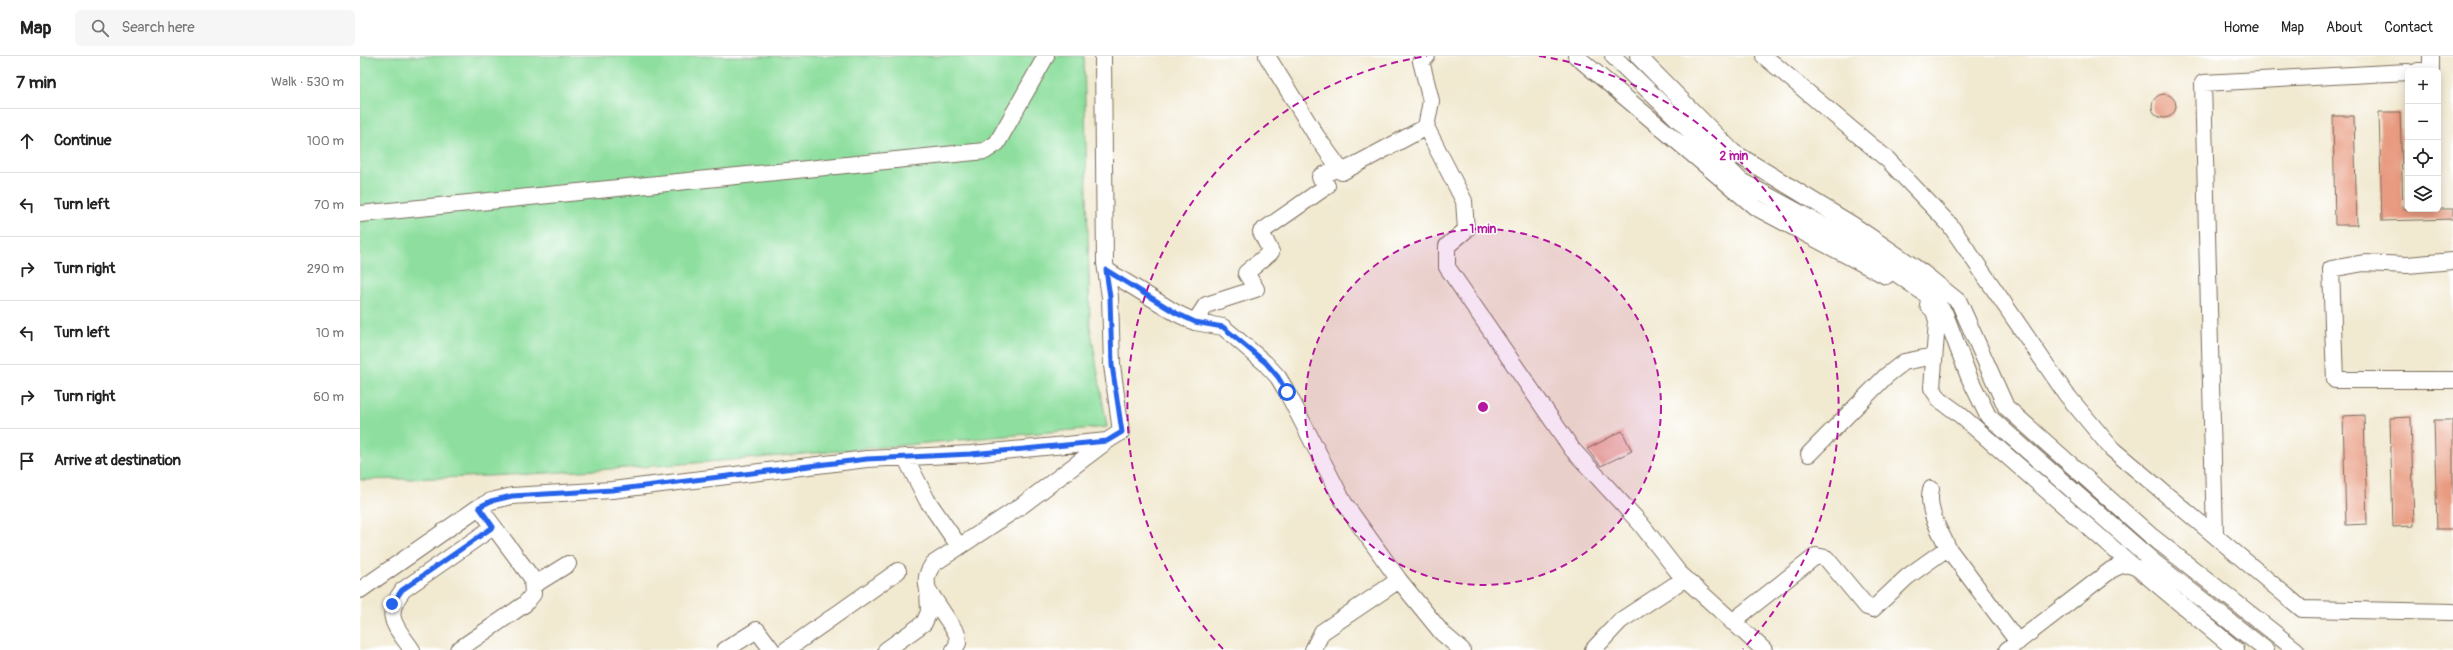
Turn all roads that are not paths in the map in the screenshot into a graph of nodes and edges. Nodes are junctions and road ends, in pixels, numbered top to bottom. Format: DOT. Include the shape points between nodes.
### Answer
graph roads {
  1 [pos="1046,56"];
  2 [pos="1103,56"];
  3 [pos="1267,56"];
  4 [pos="1427,56"];
  5 [pos="1576,56"];
  6 [pos="1613,56"];
  7 [pos="1638,56"];
  8 [pos="1764,56"];
  9 [pos="2430,56"];
  10 [pos="2430,68"];
  11 [pos="2405,72"];
  12 [pos="1426,127"];
  13 [pos="1339,167"];
  14 [pos="360,214"];
  15 [pos="2453,261"];
  16 [pos="1106,270"];
  17 [pos="1195,322"];
  18 [pos="1934,356"];
  19 [pos="1989,371"];
  20 [pos="1969,377"];
  21 [pos="2453,380"];
  22 [pos="1107,441"];
  23 [pos="1809,454"];
  24 [pos="905,457"];
  25 [pos="1931,489"];
  26 [pos="479,507"];
  27 [pos="493,527"];
  28 [pos="2215,535"];
  29 [pos="959,546"];
  30 [pos="1949,550"];
  31 [pos="568,564"];
  32 [pos="2132,565"];
  33 [pos="898,571"];
  34 [pos="1684,579"];
  35 [pos="1399,580"];
  36 [pos="534,585"];
  37 [pos="360,590"];
  38 [pos="928,590"];
  39 [pos="2453,612"];
  40 [pos="1732,622"];
  41 [pos="2012,646"];
  42 [pos="2225,647"];
  43 [pos="958,648"];
  44 [pos="412,650"];
  45 [pos="458,650"];
  46 [pos="725,650"];
  47 [pos="772,650"];
  48 [pos="786,650"];
  49 [pos="886,650"];
  50 [pos="1312,650"];
  51 [pos="1462,650"];
  52 [pos="1593,650"];
  53 [pos="1764,650"];
  54 [pos="2266,650"];
  55 [pos="2296,650"];
  1 -- 14 [label="street" via="997,143 985,150"];
  2 -- 16 [label="street"];
  3 -- 13 [label="street" via="1317,137"];
  4 -- 12 [label="street" via="1421,61 1431,101"];
  5 -- 18 [label="street" via="1754,207 1834,251 1871,268 1921,298 1934,310 1937,321"];
  6 -- 20 [label="street" via="1741,181 1848,239 1935,301 1945,314"];
  7 -- 19 [label="street" via="1733,152 1853,225 1923,273 1959,302"];
  8 -- 28 [label="street" via="1888,160 1950,225 2066,394 2112,450"];
  9 -- 10 [label="street"];
  11 -- 28 [label="street" via="2203,83"];
  12 -- 13 [label="street" via="1342,172"];
  12 -- 34 [label="street" via="1464,201 1466,230 1447,246 1447,267 1572,449 1640,523"];
  13 -- 17 [label="street" via="1320,177 1328,186 1261,232 1271,252 1246,273 1256,289 1206,305"];
  15 -- 21 [label="street" via="2406,265 2364,263 2331,269 2335,380"];
  16 -- 17 [label="street"];
  16 -- 22 [label="street" via="1110,297 1112,365 1122,432"];
  17 -- 35 [label="street" via="1223,327 1278,377 1344,503"];
  18 -- 23 [label="street" via="1904,362 1886,376"];
  18 -- 32 [label="street" via="1932,388 1936,396 1958,412"];
  19 -- 20 [label="street"];
  19 -- 55 [label="street" via="2006,407 2033,432 2150,535"];
  20 -- 54 [label="street" via="1988,416 2154,562"];
  22 -- 24 [label="street" via="971,454"];
  22 -- 29 [label="street" via="1022,506"];
  24 -- 26 [label="street" via="867,459 612,490 512,496"];
  24 -- 29 [label="street" via="927,500"];
  25 -- 30 [label="street" via="1931,512"];
  26 -- 27 [label="street"];
  26 -- 37 [label="street"];
  27 -- 36 [label="street" via="529,573"];
  27 -- 44 [label="street" via="402,590 392,604 392,620"];
  28 -- 39 [label="street" via="2302,609"];
  29 -- 38 [label="street" via="940,558 928,571"];
  30 -- 40 [label="street" via="1944,550 1907,577 1873,609 1867,607 1826,558 1816,556"];
  30 -- 41 [label="street"];
  31 -- 36 [label="street"];
  32 -- 41 [label="street" via="2118,566 2111,570"];
  32 -- 42 [label="street"];
  33 -- 48 [label="street"];
  34 -- 40 [label="street"];
  34 -- 52 [label="street" via="1620,621"];
  35 -- 50 [label="street" via="1322,632"];
  35 -- 51 [label="street" via="1442,633"];
  36 -- 45 [label="street" via="533,594 525,604"];
  38 -- 43 [label="street" via="957,634"];
  38 -- 49 [label="street" via="929,612 924,623"];
  40 -- 53 [label="street"];
  46 -- 47 [label="street" via="758,630"];
}
